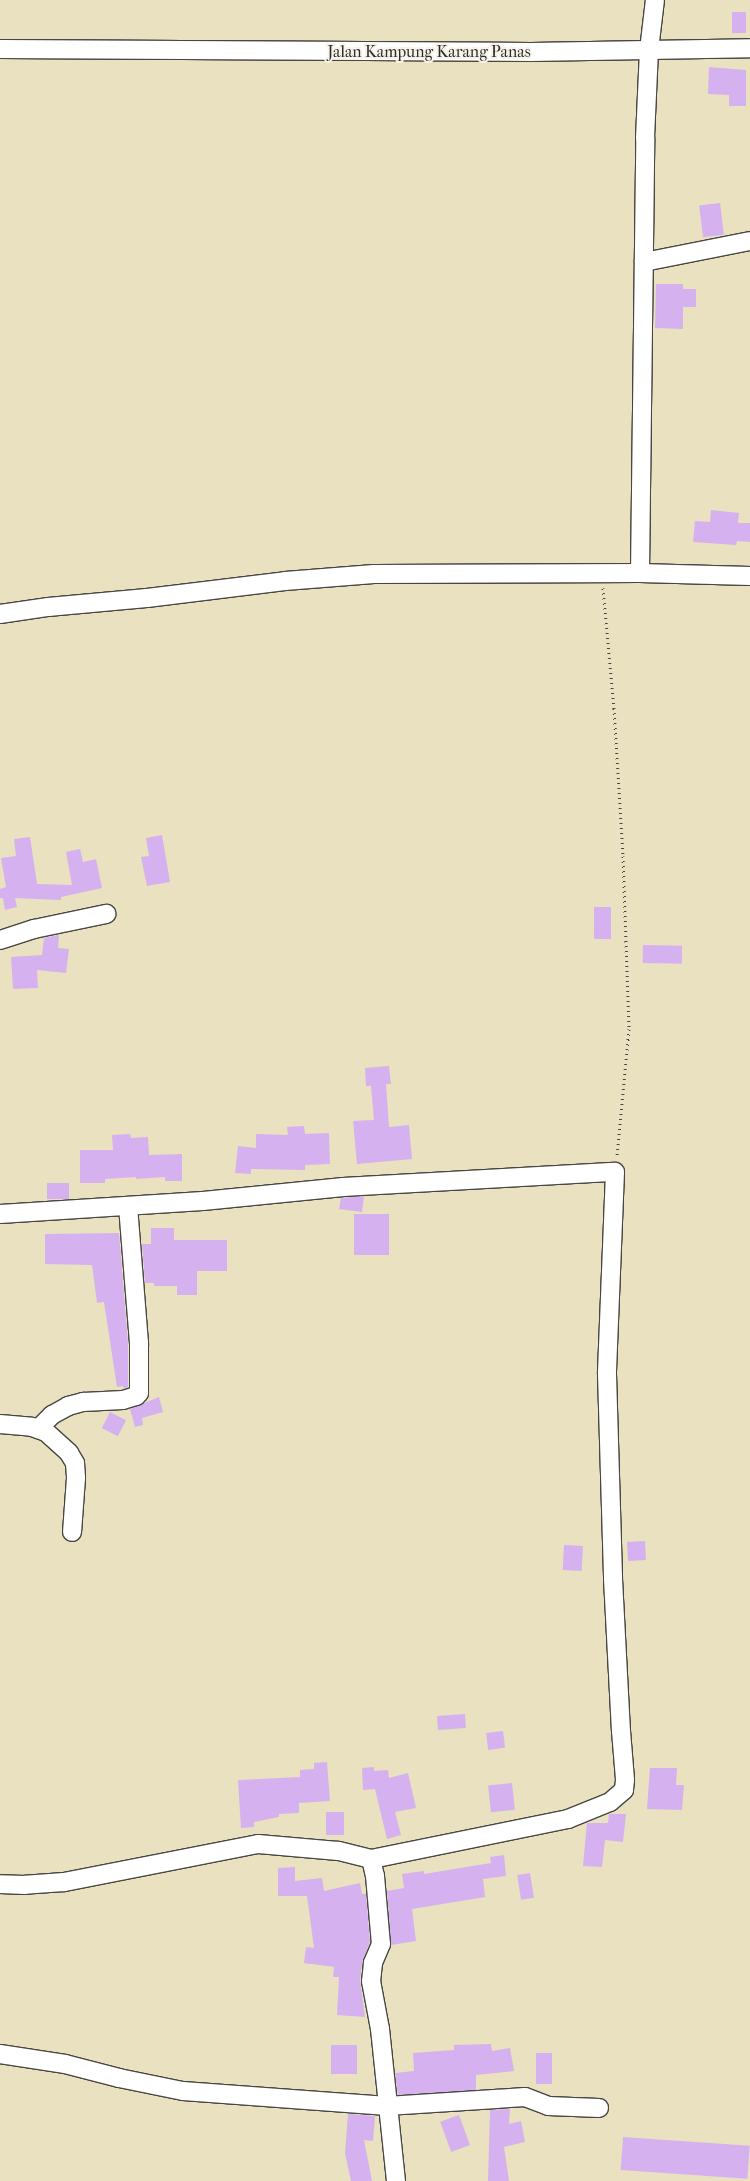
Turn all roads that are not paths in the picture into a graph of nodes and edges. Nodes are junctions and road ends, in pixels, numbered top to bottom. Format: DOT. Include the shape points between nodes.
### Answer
graph roads {
  1 [pos="655,0"];
  2 [pos="750,48"];
  3 [pos="0,49"];
  4 [pos="649,50"];
  5 [pos="750,241"];
  6 [pos="644,262"];
  7 [pos="640,573"];
  8 [pos="750,576"];
  9 [pos="0,614"];
  10 [pos="106,914"];
  11 [pos="0,940"];
  12 [pos="128,1206"];
  13 [pos="0,1214"];
  14 [pos="0,1424"];
  15 [pos="38,1430"];
  16 [pos="72,1532"];
  17 [pos="371,1859"];
  18 [pos="0,1884"];
  19 [pos="0,2054"];
  20 [pos="387,2106"];
  21 [pos="599,2108"];
  22 [pos="396,2181"];
  1 -- 4 [label="street"];
  2 -- 4 [label="street, Jalan Kampung Karang Panas"];
  3 -- 4 [label="street, Jalan Kampung Karang Panas"];
  4 -- 6 [label="street"];
  5 -- 6 [label="street"];
  6 -- 7 [label="street"];
  7 -- 8 [label="street"];
  7 -- 9 [label="street" via="374,574 275,582"];
  10 -- 11 [label="street" via="34,929"];
  12 -- 13 [label="street"];
  12 -- 15 [label="street" via="139,1343 139,1393 123,1400 68,1406 52,1415"];
  12 -- 17 [label="street" via="343,1187 615,1172 607,1374 624,1790 610,1802 568,1819"];
  14 -- 15 [label="street"];
  15 -- 16 [label="street" via="55,1438 75,1463 76,1500"];
  17 -- 18 [label="street" via="338,1851 258,1844 64,1882"];
  17 -- 20 [label="street" via="381,1944 373,1963 371,1981 380,2029"];
  19 -- 20 [label="street" via="65,2064 183,2091"];
  20 -- 21 [label="street" via="525,2096 548,2106"];
  20 -- 22 [label="street"];
}
